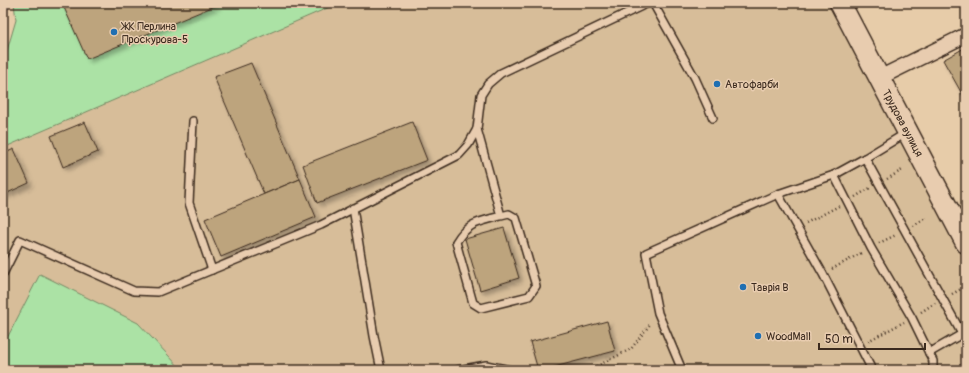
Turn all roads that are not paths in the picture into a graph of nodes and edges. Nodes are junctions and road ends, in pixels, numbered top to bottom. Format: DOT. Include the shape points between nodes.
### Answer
graph roads {
  1 [pos="648,3"];
  2 [pos="653,3"];
  3 [pos="841,4"];
  4 [pos="966,35"];
  5 [pos="879,78"];
  6 [pos="714,118"];
  7 [pos="193,121"];
  8 [pos="477,129"];
  9 [pos="908,132"];
  10 [pos="865,158"];
  11 [pos="834,175"];
  12 [pos="778,194"];
  13 [pos="353,208"];
  14 [pos="501,216"];
  15 [pos="966,243"];
  16 [pos="212,270"];
  17 [pos="3,274"];
  18 [pos="964,333"];
  19 [pos="929,353"];
  20 [pos="381,370"];
  21 [pos="458,370"];
  22 [pos="510,370"];
  23 [pos="682,370"];
  24 [pos="872,370"];
  25 [pos="933,370"];
  1 -- 8 [label="lane" via="502,73 488,84 481,96"];
  2 -- 6 [label="lane"];
  3 -- 5 [label="main road, Трудова вулиця"];
  4 -- 5 [label="street"];
  5 -- 9 [label="main road, Трудова вулиця"];
  7 -- 16 [label="lane" via="189,203"];
  8 -- 13 [label="lane" via="459,155"];
  8 -- 14 [label="lane"];
  9 -- 10 [label="lane"];
  9 -- 15 [label="main road, Трудова вулиця"];
  10 -- 11 [label="lane"];
  10 -- 18 [label="lane"];
  11 -- 12 [label="lane"];
  11 -- 19 [label="lane"];
  12 -- 23 [label="lane" via="646,253 658,313"];
  12 -- 24 [label="lane" via="823,274"];
  13 -- 16 [label="lane" via="321,225"];
  13 -- 20 [label="lane"];
  14 -- 14 [label="lane" via="509,214 516,218 536,286 529,296 481,308 472,303 456,242 470,225"];
  16 -- 17 [label="lane" via="158,292 134,291 20,240"];
  18 -- 19 [label="lane"];
  19 -- 25 [label="lane" via="933,361"];
  21 -- 22 [label="lane" via="486,365"];
}
